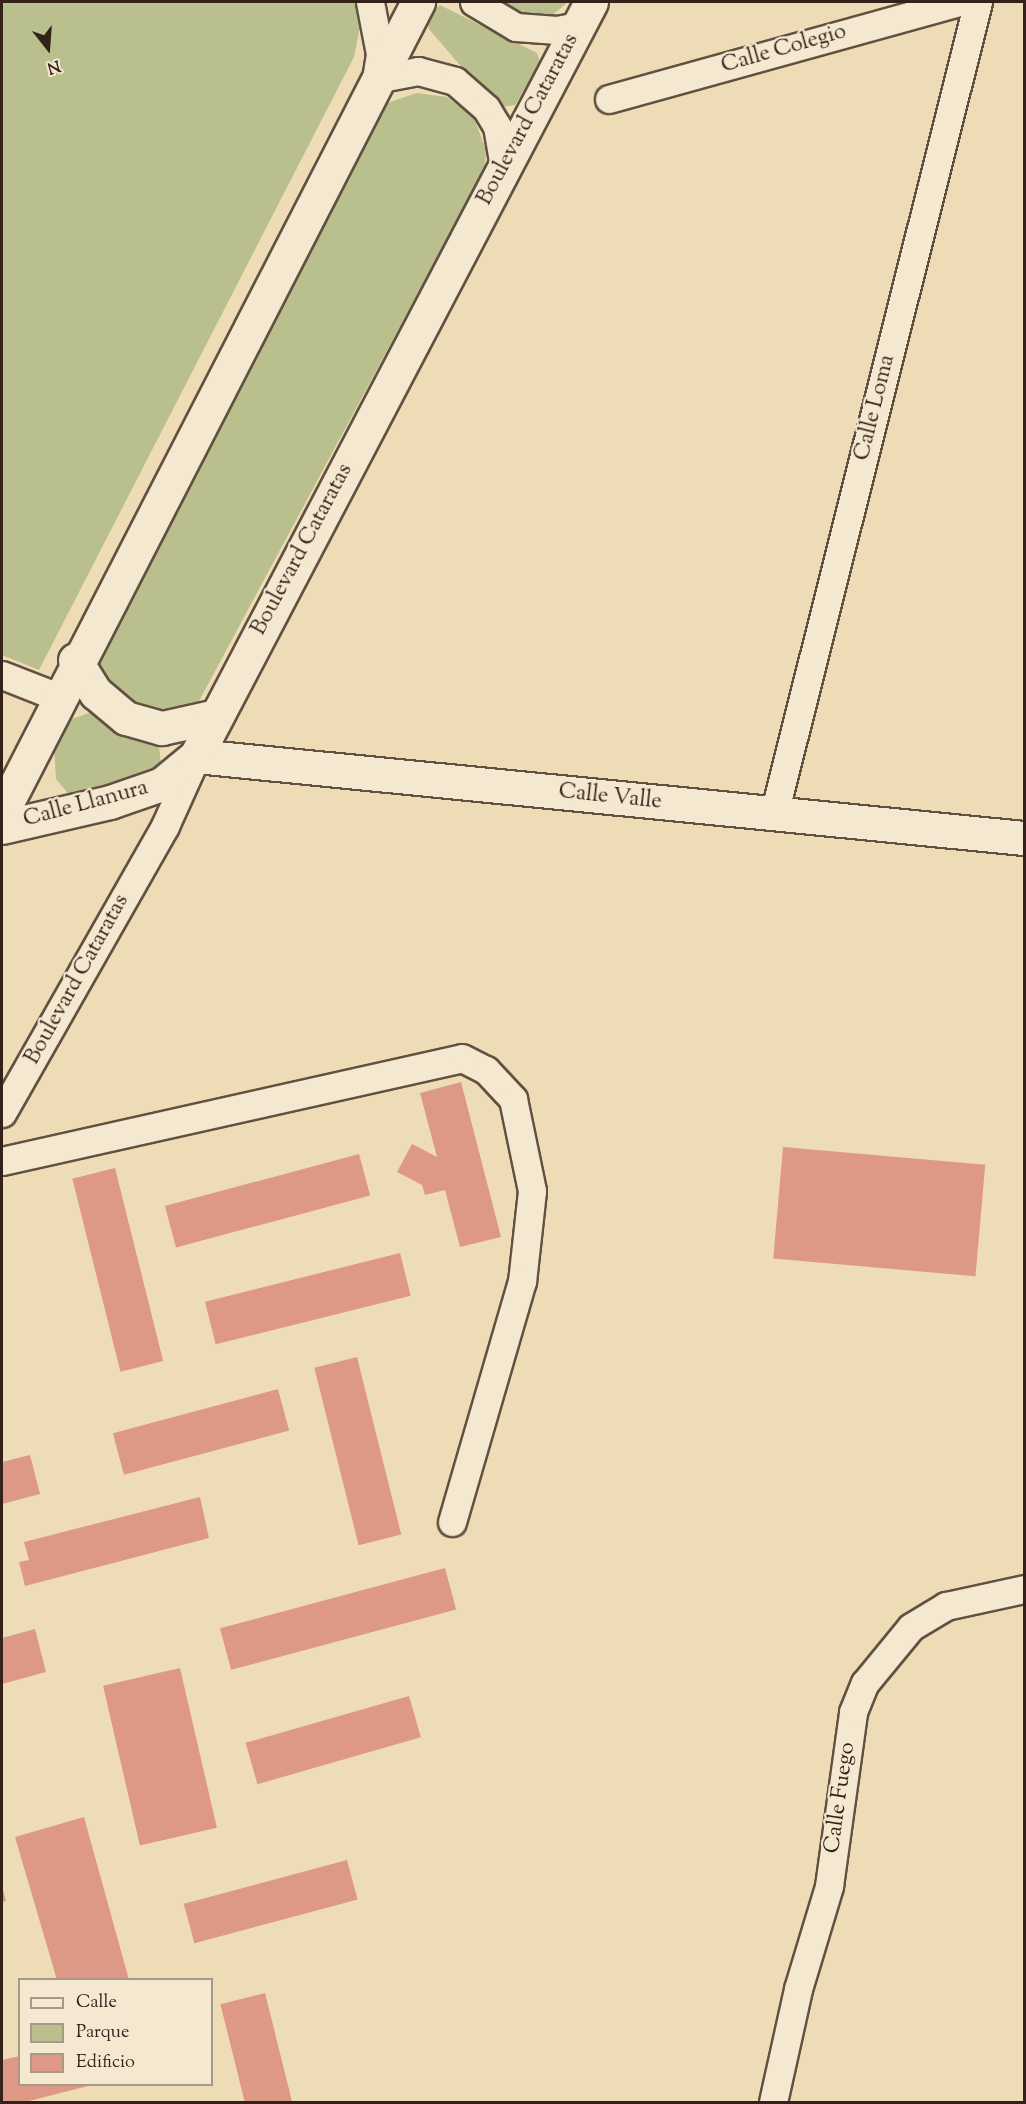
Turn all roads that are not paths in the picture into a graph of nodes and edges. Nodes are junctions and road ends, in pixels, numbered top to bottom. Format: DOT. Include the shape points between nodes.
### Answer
graph roads {
  1 [pos="370,2"];
  2 [pos="418,2"];
  3 [pos="474,2"];
  4 [pos="958,2"];
  5 [pos="978,2"];
  6 [pos="585,14"];
  7 [pos="376,79"];
  8 [pos="609,99"];
  9 [pos="504,167"];
  10 [pos="75,660"];
  11 [pos="2,675"];
  12 [pos="58,697"];
  13 [pos="216,716"];
  14 [pos="196,756"];
  15 [pos="2,812"];
  16 [pos="774,814"];
  17 [pos="2,827"];
  18 [pos="1024,838"];
  19 [pos="5,1100"];
  20 [pos="2,1161"];
  21 [pos="452,1522"];
  22 [pos="1024,1589"];
  23 [pos="773,2103"];
  1 -- 7 [label="street" via="380,54"];
  2 -- 7 [label="street"];
  3 -- 6 [label="street" via="516,27 557,30"];
  4 -- 8 [label="street, Calle Colegio"];
  5 -- 16 [label="street, Calle Loma"];
  6 -- 9 [label="street, Boulevard Cataratas"];
  7 -- 9 [label="street" via="418,71 455,81 486,108 497,126"];
  7 -- 10 [label="street"];
  9 -- 13 [label="street, Boulevard Cataratas"];
  10 -- 12 [label="street"];
  10 -- 13 [label="street" via="96,693 126,718 162,728"];
  11 -- 12 [label="street"];
  12 -- 15 [label="street"];
  13 -- 14 [label="street, Boulevard Cataratas"];
  14 -- 16 [label="street, Calle Valle"];
  14 -- 17 [label="street, Calle Llanura" via="162,784 110,802"];
  14 -- 19 [label="street, Boulevard Cataratas" via="165,826"];
  16 -- 18 [label="street, Calle Valle"];
  20 -- 21 [label="street" via="462,1059 486,1070 513,1099 532,1191 522,1281"];
  22 -- 23 [label="street, Calle Fuego" via="946,1606 911,1627 866,1683 853,1712 830,1886 798,1989"];
}
